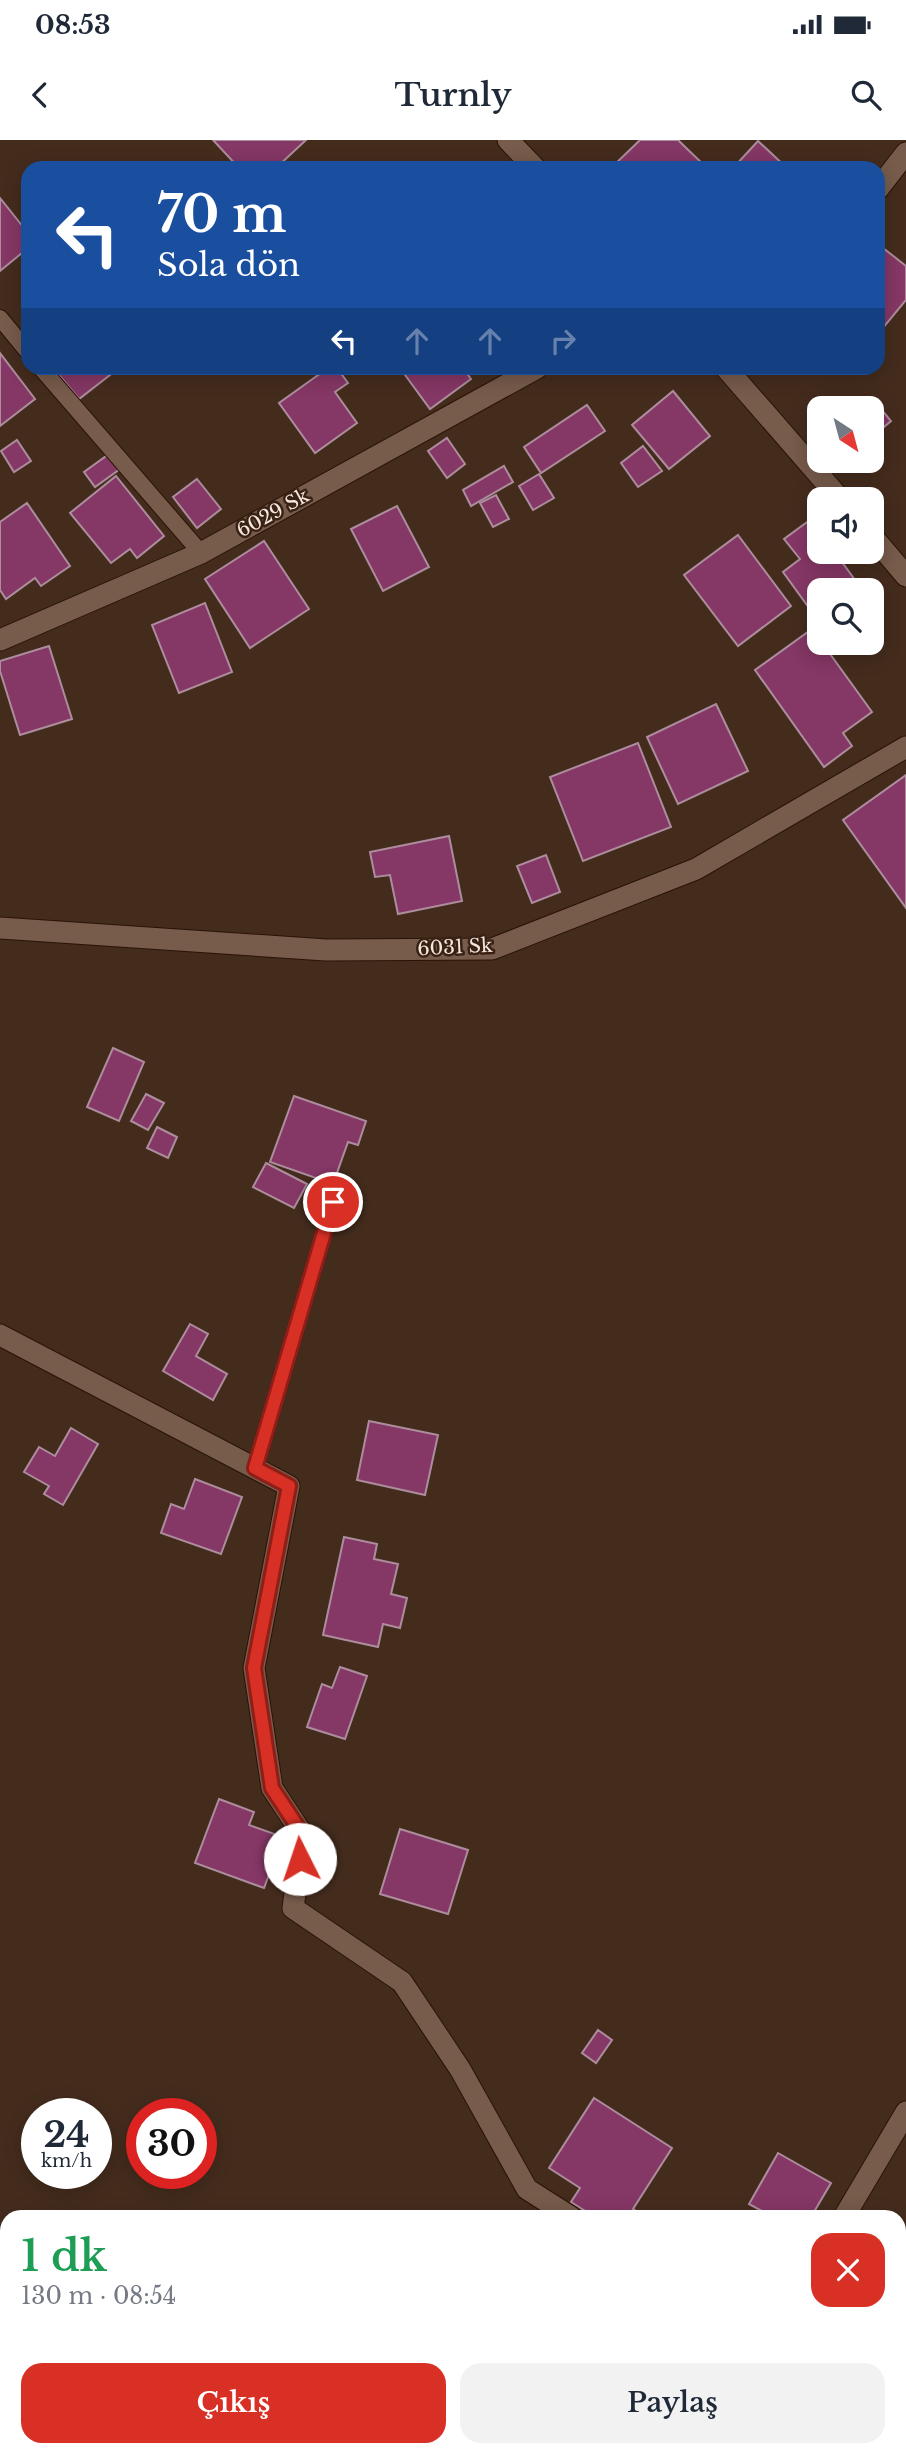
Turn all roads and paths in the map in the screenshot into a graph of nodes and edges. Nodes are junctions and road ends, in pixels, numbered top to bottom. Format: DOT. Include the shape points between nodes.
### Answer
graph roads {
  1 [pos="508,140"];
  2 [pos="906,153"];
  3 [pos="529,161"];
  4 [pos="885,180"];
  5 [pos="0,318"];
  6 [pos="21,344"];
  7 [pos="47,375"];
  8 [pos="524,375"];
  9 [pos="738,375"];
  10 [pos="830,487"];
  11 [pos="884,550"];
  12 [pos="201,553"];
  13 [pos="906,576"];
  14 [pos="0,640"];
  15 [pos="906,747"];
  16 [pos="0,928"];
  17 [pos="333,1202"];
  18 [pos="0,1335"];
  19 [pos="255,1468"];
  20 [pos="906,2112"];
  21 [pos="559,2210"];
  22 [pos="848,2210"];
  1 -- 3 [label="street"];
  2 -- 4 [label="street"];
  5 -- 6 [label="lane"];
  7 -- 12 [label="lane"];
  8 -- 12 [label="street, 6029 Sk"];
  9 -- 10 [label="street"];
  11 -- 13 [label="street"];
  12 -- 14 [label="street, 6029 Sk"];
  15 -- 16 [label="street, 6031 Sk" via="696,869 492,949 326,950"];
  17 -- 19 [label="lane"];
  18 -- 19 [label="street"];
  19 -- 21 [label="street" via="289,1486 254,1668 272,1788 303,1835 293,1908 402,1982 460,2069 527,2189"];
  20 -- 22 [label="street"];
}
